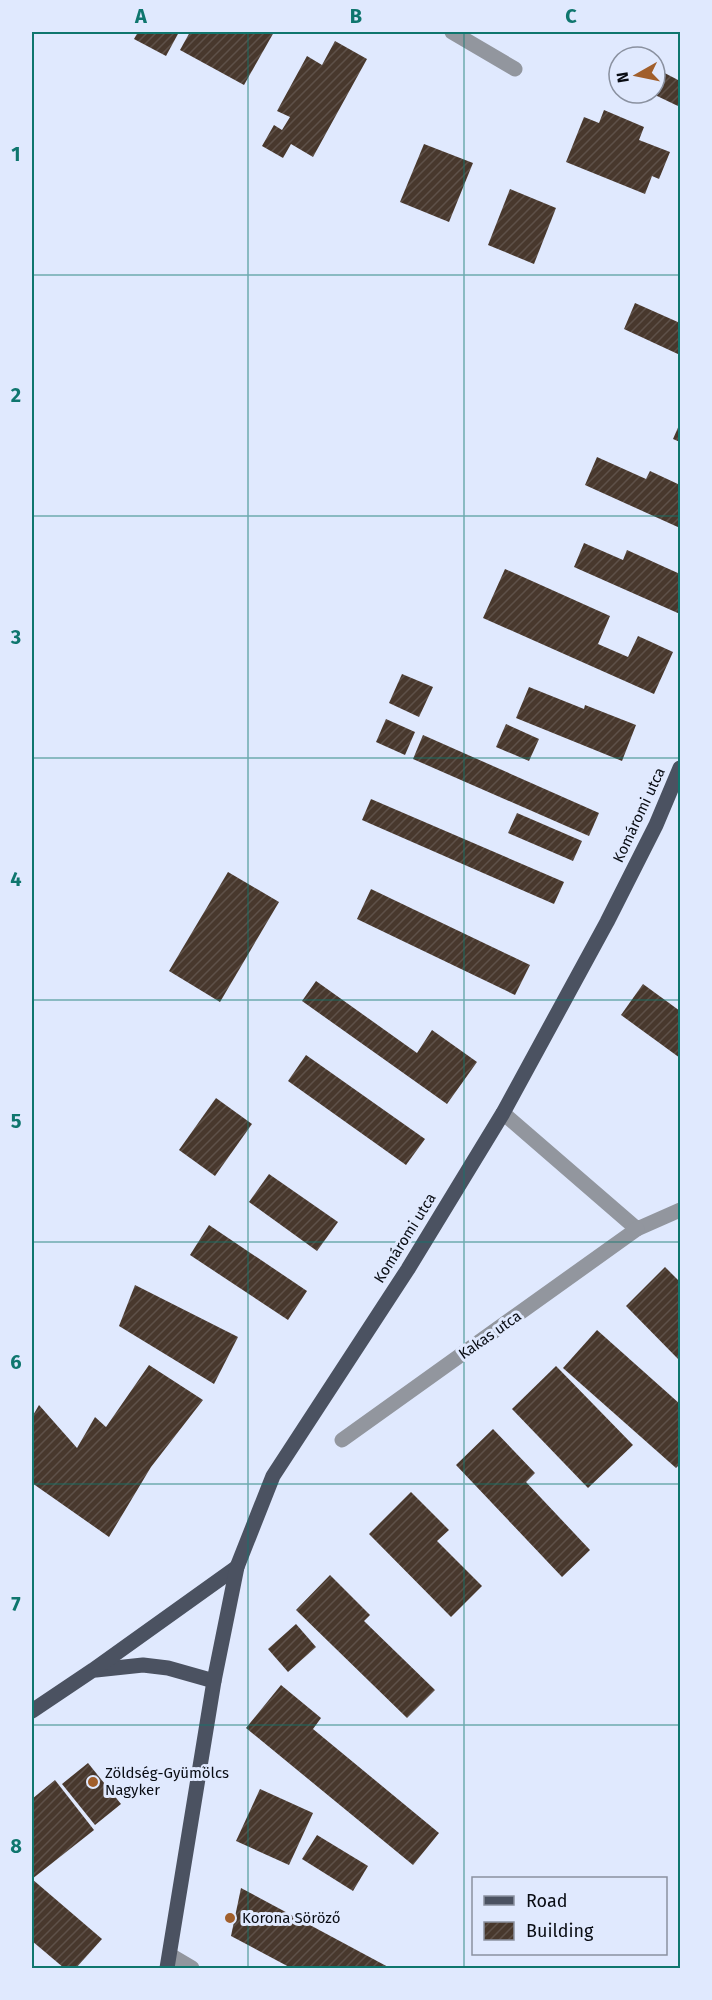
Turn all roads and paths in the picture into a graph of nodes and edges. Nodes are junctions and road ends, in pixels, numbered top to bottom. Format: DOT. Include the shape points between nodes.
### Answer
graph roads {
  1 [pos="452,32"];
  2 [pos="515,69"];
  3 [pos="681,768"];
  4 [pos="503,1113"];
  5 [pos="681,1210"];
  6 [pos="637,1229"];
  7 [pos="342,1440"];
  8 [pos="237,1567"];
  9 [pos="93,1670"];
  10 [pos="214,1681"];
  11 [pos="32,1711"];
  12 [pos="169,1962"];
  13 [pos="192,1968"];
  1 -- 2 [label="street"];
  3 -- 4 [label="main road, Komáromi utca" via="622,893"];
  4 -- 6 [label="street"];
  4 -- 8 [label="main road, Komáromi utca" via="408,1269 273,1476"];
  5 -- 6 [label="street, Kakas utca"];
  6 -- 7 [label="street, Kakas utca"];
  8 -- 9 [label="main road"];
  8 -- 10 [label="main road, Komáromi utca"];
  9 -- 10 [label="main road" via="143,1665"];
  9 -- 11 [label="main road"];
  10 -- 12 [label="main road, Komáromi utca"];
  12 -- 13 [label="street"];
}
